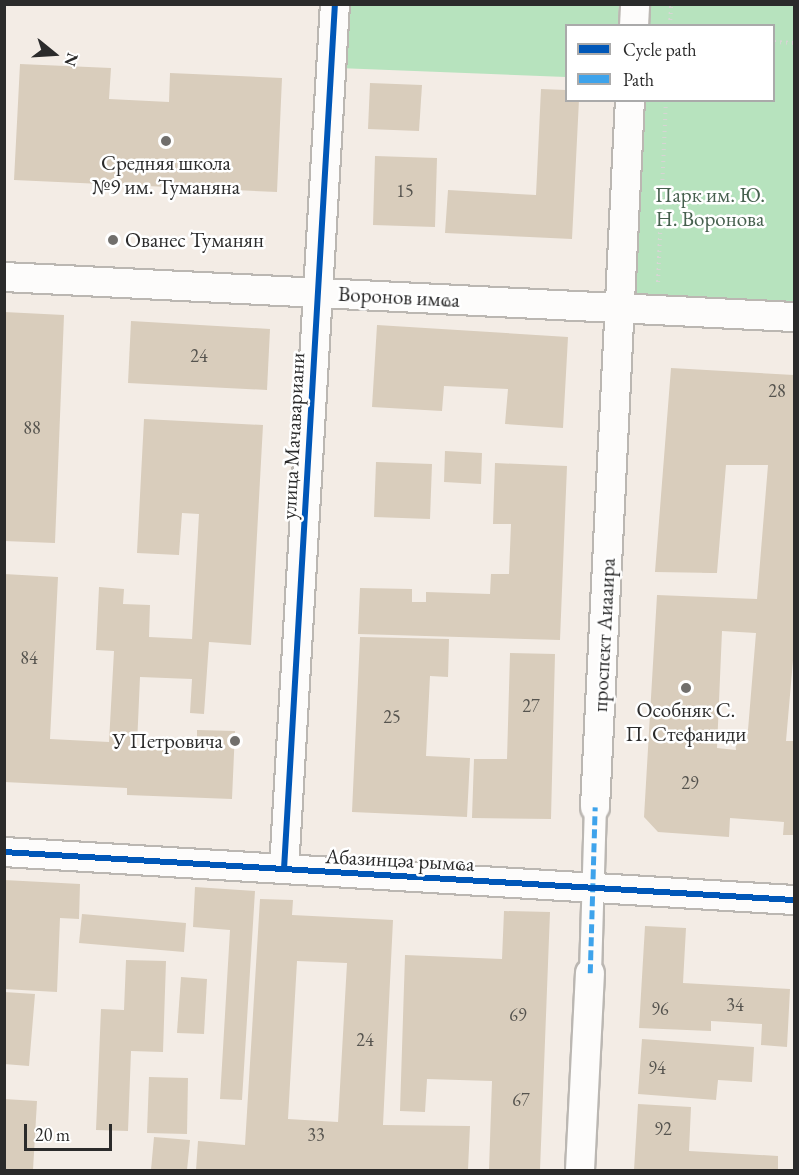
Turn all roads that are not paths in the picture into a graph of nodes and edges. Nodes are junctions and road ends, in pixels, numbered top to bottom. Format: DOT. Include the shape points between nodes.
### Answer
graph roads {
  1 [pos="335,4"];
  2 [pos="635,4"];
  3 [pos="634,24"];
  4 [pos="630,102"];
  5 [pos="4,277"];
  6 [pos="318,293"];
  7 [pos="620,308"];
  8 [pos="795,317"];
  9 [pos="595,807"];
  10 [pos="4,852"];
  11 [pos="284,869"];
  12 [pos="593,888"];
  13 [pos="795,900"];
  14 [pos="590,973"];
  15 [pos="580,1170"];
  1 -- 6 [label="street, улица Мачавариани"];
  2 -- 3 [label="street"];
  4 -- 7 [label="street, проспект Аиааира"];
  5 -- 6 [label="street, Воронов имҩа"];
  6 -- 7 [label="street, Воронов имҩа"];
  6 -- 11 [label="street, улица Мачавариани"];
  7 -- 8 [label="street, Воронов имҩа"];
  7 -- 9 [label="street, проспект Аиааира"];
  9 -- 12 [label="street, проспект Аиааира"];
  10 -- 11 [label="street, Абазинцәа рымҩа"];
  11 -- 12 [label="street, Абазинцәа рымҩа"];
  12 -- 13 [label="street, Абазинцәа рымҩа"];
  12 -- 14 [label="street, проспект Аиааира"];
  14 -- 15 [label="street, проспект Аиааира"];
}
